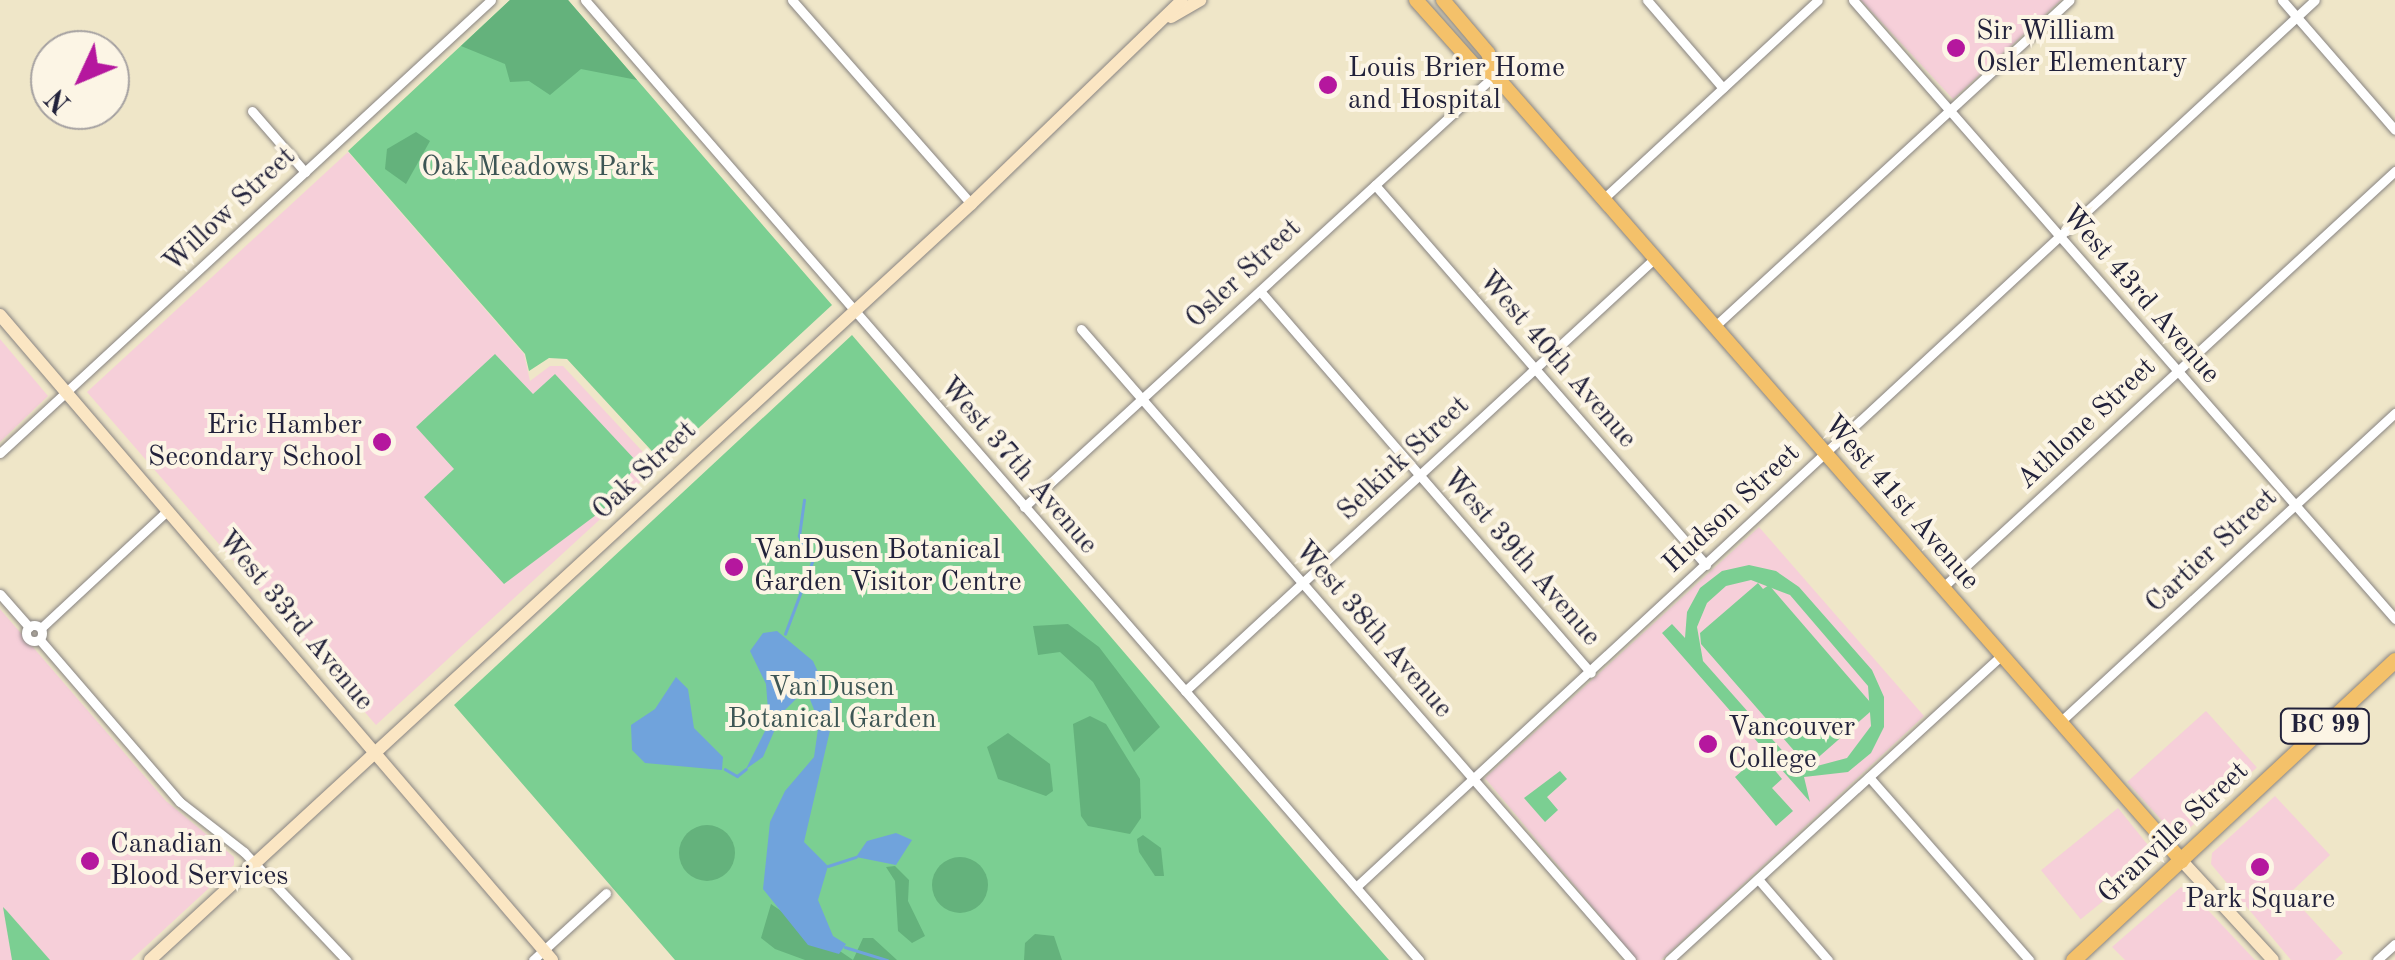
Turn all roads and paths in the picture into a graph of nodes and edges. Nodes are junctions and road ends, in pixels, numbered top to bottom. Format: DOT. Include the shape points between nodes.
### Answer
graph roads {
  1 [pos="490,0"];
  2 [pos="585,0"];
  3 [pos="792,0"];
  4 [pos="1182,0"];
  5 [pos="1200,0"];
  6 [pos="1416,0"];
  7 [pos="1443,0"];
  8 [pos="1647,0"];
  9 [pos="1818,0"];
  10 [pos="1852,0"];
  11 [pos="2068,0"];
  12 [pos="2282,0"];
  13 [pos="2315,0"];
  14 [pos="2297,16"];
  15 [pos="1171,17"];
  16 [pos="1495,75"];
  17 [pos="1724,88"];
  18 [pos="1949,110"];
  19 [pos="252,111"];
  20 [pos="2395,130"];
  21 [pos="2395,171"];
  22 [pos="305,172"];
  23 [pos="1375,185"];
  24 [pos="1602,200"];
  25 [pos="971,204"];
  26 [pos="2060,237"];
  27 [pos="1654,258"];
  28 [pos="1260,291"];
  29 [pos="854,312"];
  30 [pos="0,315"];
  31 [pos="1713,327"];
  32 [pos="1081,329"];
  33 [pos="1536,369"];
  34 [pos="2178,372"];
  35 [pos="66,392"];
  36 [pos="1142,399"];
  37 [pos="2395,413"];
  38 [pos="0,453"];
  39 [pos="1824,453"];
  40 [pos="1420,475"];
  41 [pos="2295,506"];
  42 [pos="1024,507"];
  43 [pos="168,510"];
  44 [pos="1706,564"];
  45 [pos="1302,583"];
  46 [pos="1942,588"];
  47 [pos="0,594"];
  48 [pos="2395,620"];
  49 [pos="29,627"];
  50 [pos="41,628"];
  51 [pos="40,640"];
  52 [pos="2002,656"];
  53 [pos="2395,660"];
  54 [pos="1591,673"];
  55 [pos="1186,692"];
  56 [pos="2060,722"];
  57 [pos="374,754"];
  58 [pos="1869,777"];
  59 [pos="1474,779"];
  60 [pos="2182,860"];
  61 [pos="256,864"];
  62 [pos="1758,879"];
  63 [pos="1356,887"];
  64 [pos="606,892"];
  65 [pos="2395,944"];
  66 [pos="543,957"];
  67 [pos="150,960"];
  68 [pos="346,960"];
  69 [pos="1419,960"];
  70 [pos="1631,960"];
  71 [pos="1669,960"];
  72 [pos="1828,960"];
  73 [pos="2029,960"];
  74 [pos="2073,960"];
  75 [pos="2273,960"];
  76 [pos="2377,960"];
  1 -- 22 [label="street, Willow Street"];
  2 -- 29 [label="street, West 37th Avenue"];
  3 -- 25 [label="street"];
  4 -- 15 [label="main road, Oak Street"];
  5 -- 15 [label="main road, Oak Street"];
  6 -- 16 [label="main road, West 41st Avenue" via="1474,65"];
  7 -- 16 [label="main road, West 41st Avenue" via="1488,53"];
  8 -- 17 [label="street"];
  9 -- 17 [label="street"];
  10 -- 18 [label="street, West 43rd Avenue"];
  11 -- 18 [label="street"];
  12 -- 14 [label="street"];
  13 -- 14 [label="street, Hudson Street"];
  14 -- 20 [label="street"];
  14 -- 26 [label="street, Hudson Street"];
  15 -- 25 [label="main road, Oak Street"];
  16 -- 23 [label="street, Osler Street"];
  16 -- 24 [label="main road, West 41st Avenue"];
  17 -- 24 [label="street"];
  18 -- 26 [label="street, West 43rd Avenue"];
  18 -- 31 [label="street"];
  19 -- 22 [label="street"];
  21 -- 34 [label="street, Athlone Street"];
  22 -- 35 [label="street, Willow Street"];
  23 -- 28 [label="street, Osler Street"];
  23 -- 33 [label="street, West 40th Avenue"];
  24 -- 27 [label="main road, West 41st Avenue"];
  25 -- 29 [label="main road, Oak Street"];
  26 -- 34 [label="street, West 43rd Avenue"];
  26 -- 39 [label="street, Hudson Street"];
  27 -- 31 [label="main road, West 41st Avenue"];
  27 -- 33 [label="street, Selkirk Street"];
  28 -- 36 [label="street, Osler Street"];
  28 -- 40 [label="street, West 39th Avenue"];
  29 -- 42 [label="street, West 37th Avenue"];
  29 -- 57 [label="main road, Oak Street"];
  30 -- 35 [label="main road, West 33rd Avenue"];
  31 -- 39 [label="main road, West 41st Avenue"];
  32 -- 36 [label="street, West 38th Avenue"];
  33 -- 40 [label="street, Selkirk Street"];
  33 -- 44 [label="street, West 40th Avenue"];
  34 -- 41 [label="street, West 43rd Avenue"];
  34 -- 46 [label="street, Athlone Street"];
  35 -- 38 [label="street, Willow Street"];
  35 -- 43 [label="main road, West 33rd Avenue"];
  36 -- 42 [label="street, Osler Street"];
  36 -- 45 [label="street, West 38th Avenue"];
  37 -- 41 [label="street, Cartier Street"];
  39 -- 44 [label="street, Hudson Street"];
  39 -- 46 [label="main road, West 41st Avenue"];
  40 -- 45 [label="street, Selkirk Street"];
  40 -- 54 [label="street, West 39th Avenue"];
  41 -- 48 [label="street, West 43rd Avenue"];
  41 -- 56 [label="street, Cartier Street"];
  42 -- 55 [label="street, West 37th Avenue"];
  43 -- 50 [label="street"];
  43 -- 57 [label="main road, West 33rd Avenue"];
  44 -- 54 [label="street, Hudson Street"];
  45 -- 55 [label="street, Selkirk Street"];
  45 -- 59 [label="street, West 38th Avenue"];
  46 -- 52 [label="main road, West 41st Avenue"];
  47 -- 49 [label="street"];
  49 -- 50 [label="street"];
  49 -- 51 [label="street" via="27,637"];
  50 -- 51 [label="street"];
  51 -- 61 [label="street" via="180,802"];
  52 -- 56 [label="main road, West 41st Avenue"];
  52 -- 58 [label="street"];
  53 -- 60 [label="highway, Granville Street / BC 99"];
  54 -- 59 [label="street, Hudson Street"];
  55 -- 63 [label="street, West 37th Avenue"];
  56 -- 60 [label="main road, West 41st Avenue"];
  57 -- 61 [label="main road, Oak Street"];
  57 -- 66 [label="main road, West 33rd Avenue"];
  58 -- 62 [label="street"];
  58 -- 73 [label="street"];
  59 -- 63 [label="street, Hudson Street"];
  59 -- 70 [label="street, West 38th Avenue"];
  60 -- 74 [label="highway, Granville Street / BC 99"];
  60 -- 75 [label="main road, West 41st Avenue"];
  61 -- 67 [label="main road, Oak Street"];
  61 -- 68 [label="street"];
  62 -- 71 [label="street"];
  62 -- 72 [label="street"];
  63 -- 69 [label="street, West 37th Avenue"];
  64 -- 66 [label="street"];
  65 -- 76 [label="street"];
}
